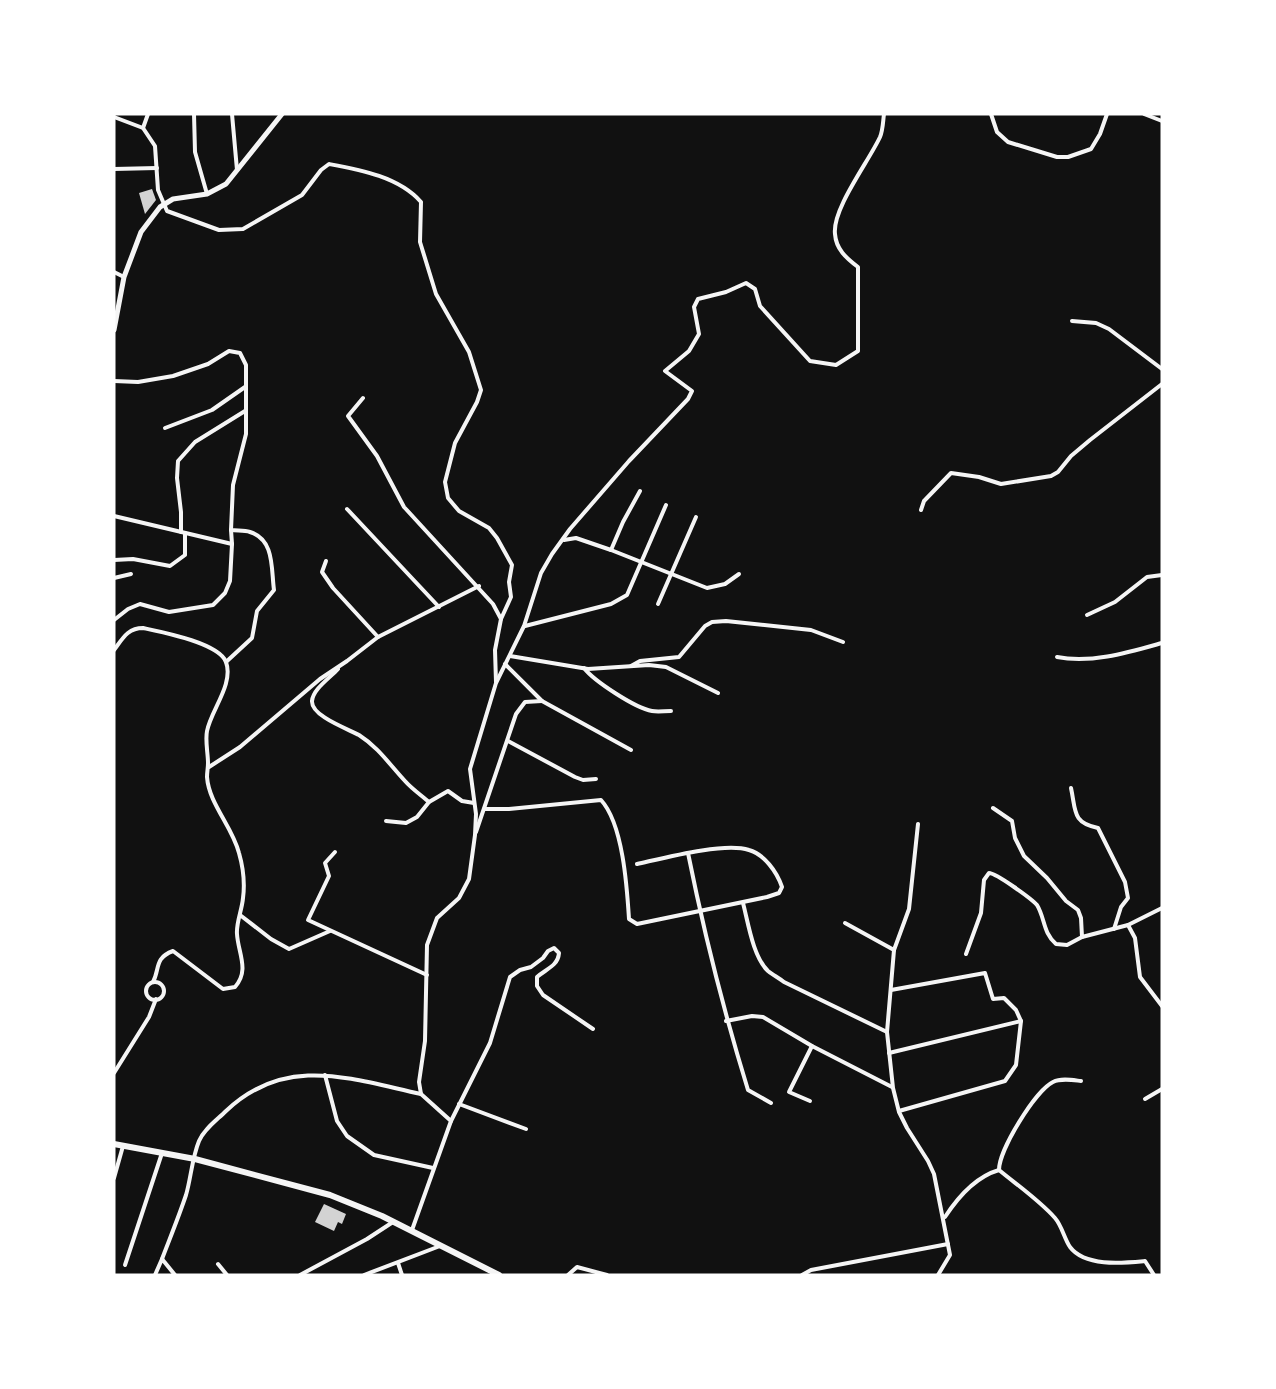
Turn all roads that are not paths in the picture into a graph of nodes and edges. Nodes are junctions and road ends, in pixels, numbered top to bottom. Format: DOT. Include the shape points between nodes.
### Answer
graph roads {
  1 [pos="148,114"];
  2 [pos="194,114"];
  3 [pos="232,114"];
  4 [pos="274,114"];
  5 [pos="282,114"];
  6 [pos="884,114"];
  7 [pos="991,114"];
  8 [pos="1107,114"];
  9 [pos="1144,114"];
  10 [pos="114,117"];
  11 [pos="1162,121"];
  12 [pos="274,124"];
  13 [pos="143,128"];
  14 [pos="157,168"];
  15 [pos="114,169"];
  16 [pos="237,170"];
  17 [pos="207,194"];
  18 [pos="164,205"];
  19 [pos="114,272"];
  20 [pos="124,277"];
  21 [pos="1072,321"];
  22 [pos="114,326"];
  23 [pos="1162,369"];
  24 [pos="114,381"];
  25 [pos="1162,384"];
  26 [pos="246,386"];
  27 [pos="363,398"];
  28 [pos="246,411"];
  29 [pos="165,428"];
  30 [pos="640,491"];
  31 [pos="666,505"];
  32 [pos="347,509"];
  33 [pos="921,510"];
  34 [pos="114,516"];
  35 [pos="696,517"];
  36 [pos="231,530"];
  37 [pos="183,533"];
  38 [pos="564,540"];
  39 [pos="232,544"];
  40 [pos="611,550"];
  41 [pos="114,560"];
  42 [pos="326,561"];
  43 [pos="641,561"];
  44 [pos="131,573"];
  45 [pos="671,573"];
  46 [pos="739,574"];
  47 [pos="1162,575"];
  48 [pos="114,578"];
  49 [pos="479,586"];
  50 [pos="658,604"];
  51 [pos="439,608"];
  52 [pos="1087,615"];
  53 [pos="501,619"];
  54 [pos="114,620"];
  55 [pos="525,626"];
  56 [pos="378,637"];
  57 [pos="843,642"];
  58 [pos="1162,643"];
  59 [pos="114,650"];
  60 [pos="510,656"];
  61 [pos="1057,657"];
  62 [pos="226,662"];
  63 [pos="342,664"];
  64 [pos="505,664"];
  65 [pos="631,666"];
  66 [pos="584,668"];
  67 [pos="496,683"];
  68 [pos="718,693"];
  69 [pos="542,702"];
  70 [pos="671,711"];
  71 [pos="508,741"];
  72 [pos="631,750"];
  73 [pos="208,767"];
  74 [pos="596,779"];
  75 [pos="1071,788"];
  76 [pos="429,802"];
  77 [pos="474,803"];
  78 [pos="993,808"];
  79 [pos="485,809"];
  80 [pos="386,821"];
  81 [pos="918,824"];
  82 [pos="475,835"];
  83 [pos="335,852"];
  84 [pos="688,853"];
  85 [pos="638,864"];
  86 [pos="743,903"];
  87 [pos="1162,908"];
  88 [pos="699,911"];
  89 [pos="240,915"];
  90 [pos="845,923"];
  91 [pos="1128,925"];
  92 [pos="331,930"];
  93 [pos="1113,930"];
  94 [pos="1082,937"];
  95 [pos="894,950"];
  96 [pos="966,954"];
  97 [pos="427,975"];
  98 [pos="156,982"];
  99 [pos="891,990"];
  100 [pos="150,998"];
  101 [pos="156,999"];
  102 [pos="153,1005"];
  103 [pos="1162,1006"];
  104 [pos="726,1021"];
  105 [pos="1021,1022"];
  106 [pos="593,1029"];
  107 [pos="887,1032"];
  108 [pos="812,1046"];
  109 [pos="889,1053"];
  110 [pos="114,1073"];
  111 [pos="325,1075"];
  112 [pos="1081,1081"];
  113 [pos="893,1088"];
  114 [pos="1162,1089"];
  115 [pos="421,1094"];
  116 [pos="1145,1099"];
  117 [pos="810,1101"];
  118 [pos="771,1103"];
  119 [pos="459,1104"];
  120 [pos="899,1112"];
  121 [pos="451,1121"];
  122 [pos="526,1129"];
  123 [pos="114,1144"];
  124 [pos="123,1146"];
  125 [pos="162,1153"];
  126 [pos="195,1159"];
  127 [pos="433,1168"];
  128 [pos="999,1170"];
  129 [pos="114,1178"];
  130 [pos="944,1218"];
  131 [pos="393,1222"];
  132 [pos="412,1231"];
  133 [pos="948,1244"];
  134 [pos="441,1245"];
  135 [pos="162,1259"];
  136 [pos="398,1263"];
  137 [pos="218,1264"];
  138 [pos="125,1265"];
  139 [pos="155,1275"];
  140 [pos="175,1275"];
  141 [pos="227,1275"];
  142 [pos="300,1275"];
  143 [pos="364,1275"];
  144 [pos="402,1275"];
  145 [pos="499,1275"];
  146 [pos="568,1275"];
  147 [pos="607,1275"];
  148 [pos="802,1275"];
  149 [pos="938,1275"];
  150 [pos="1154,1275"];
  1 -- 13 [label="street"];
  2 -- 17 [label="street" via="195,152"];
  3 -- 16 [label="street"];
  4 -- 12 [label="street"];
  5 -- 12 [label="street"];
  6 -- 38 [label="street" via="881,134 842,204 834,233 841,254 858,267 858,351 836,365 810,361 760,306 754,289 746,283 698,299 694,307 699,334 689,351 665,371 692,391 688,399 628,461"];
  7 -- 8 [label="street" via="997,132 1008,142 1068,157 1091,149"];
  9 -- 11 [label="street"];
  10 -- 13 [label="street"];
  12 -- 16 [label="street"];
  13 -- 14 [label="street" via="155,146"];
  14 -- 15 [label="street"];
  14 -- 18 [label="street" via="158,190"];
  16 -- 17 [label="street" via="226,184"];
  17 -- 18 [label="street" via="173,199"];
  18 -- 20 [label="street" via="141,232"];
  18 -- 53 [label="street" via="167,211 219,230 243,229 302,195 329,164 364,171 411,190 421,201 420,242 436,294 468,352 481,390 455,443 445,482 448,498 459,511 489,528 512,565 511,597"];
  19 -- 20 [label="street"];
  20 -- 22 [label="street"];
  21 -- 23 [label="street" via="1096,323 1109,329"];
  24 -- 26 [label="street" via="138,382 173,376 208,364 229,351 240,352 246,365"];
  25 -- 33 [label="street" via="1051,476 1001,484 951,473 924,501"];
  26 -- 28 [label="street"];
  26 -- 29 [label="street" via="212,410"];
  27 -- 49 [label="street" via="348,416 377,456 404,507"];
  28 -- 36 [label="street" via="246,434 233,485"];
  28 -- 37 [label="street" via="195,442 178,461"];
  30 -- 40 [label="street"];
  31 -- 43 [label="street"];
  32 -- 51 [label="street"];
  34 -- 37 [label="street"];
  35 -- 45 [label="street"];
  36 -- 39 [label="street"];
  36 -- 62 [label="street" via="250,532 271,552 274,590 257,611 252,638"];
  37 -- 39 [label="street"];
  37 -- 41 [label="street" via="185,555 170,566 133,559"];
  38 -- 40 [label="street" via="576,538"];
  38 -- 55 [label="street" via="541,573"];
  39 -- 54 [label="street" via="230,581 213,605 170,612 140,604"];
  40 -- 43 [label="street"];
  42 -- 56 [label="street" via="322,572"];
  43 -- 45 [label="street"];
  43 -- 55 [label="street" via="627,595 620,600"];
  44 -- 48 [label="street"];
  45 -- 46 [label="street" via="707,588 725,584"];
  45 -- 50 [label="street"];
  47 -- 52 [label="street" via="1147,577 1115,602"];
  49 -- 51 [label="street"];
  49 -- 53 [label="street"];
  51 -- 56 [label="street"];
  53 -- 67 [label="street" via="495,650"];
  55 -- 60 [label="street"];
  56 -- 63 [label="street"];
  57 -- 65 [label="street" via="811,630 712,622 679,657 640,661"];
  58 -- 61 [label="street" via="1100,657"];
  59 -- 62 [label="street" via="127,632 143,628 204,645 218,652"];
  60 -- 64 [label="street"];
  60 -- 66 [label="street"];
  62 -- 73 [label="street" via="225,689 206,734"];
  63 -- 73 [label="street" via="240,747"];
  63 -- 76 [label="street" via="314,693 314,708 360,736"];
  64 -- 67 [label="street"];
  64 -- 69 [label="street"];
  65 -- 66 [label="street"];
  65 -- 68 [label="street" via="666,667"];
  66 -- 70 [label="street" via="601,684 643,708"];
  67 -- 77 [label="street" via="470,770"];
  69 -- 71 [label="street" via="525,702 521,706"];
  69 -- 72 [label="street"];
  71 -- 74 [label="street" via="575,777"];
  71 -- 79 [label="street"];
  73 -- 89 [label="street" via="211,795 239,852 243,877"];
  75 -- 93 [label="street" via="1077,817 1085,826 1098,828 1125,882 1128,898"];
  76 -- 77 [label="street" via="448,791 462,801"];
  76 -- 80 [label="street" via="406,823"];
  77 -- 82 [label="street"];
  78 -- 94 [label="street" via="1012,821 1024,856 1078,910"];
  79 -- 82 [label="street"];
  79 -- 88 [label="street" via="601,800 613,822 622,855 629,919 637,924"];
  81 -- 95 [label="street" via="909,909"];
  82 -- 97 [label="street" via="469,879 459,898 437,918 427,945"];
  83 -- 92 [label="street" via="326,863 329,876 308,920"];
  84 -- 85 [label="street"];
  84 -- 86 [label="street" via="739,848 752,850 770,865 782,886 779,893"];
  84 -- 88 [label="street"];
  86 -- 88 [label="street"];
  86 -- 107 [label="street" via="752,939 769,972"];
  87 -- 91 [label="street"];
  88 -- 104 [label="street"];
  89 -- 92 [label="street" via="289,949"];
  89 -- 98 [label="street" via="237,934 244,964 235,987 223,988 173,951 160,960"];
  90 -- 95 [label="street"];
  91 -- 93 [label="street"];
  91 -- 103 [label="street" via="1135,938 1140,977"];
  92 -- 97 [label="street"];
  93 -- 94 [label="street"];
  94 -- 96 [label="street" via="1067,945 1056,944 1049,938 1035,903 1001,877 989,873 984,880 981,913"];
  95 -- 99 [label="street"];
  97 -- 115 [label="street"];
  98 -- 100 [label="street" via="148,985"];
  98 -- 101 [label="street" via="164,992"];
  99 -- 105 [label="street" via="985,973 993,999 1004,998"];
  99 -- 107 [label="street"];
  100 -- 101 [label="street"];
  100 -- 102 [label="street"];
  101 -- 102 [label="street"];
  102 -- 110 [label="street"];
  104 -- 108 [label="street" via="763,1017"];
  104 -- 118 [label="street" via="748,1090"];
  105 -- 109 [label="street"];
  105 -- 120 [label="street" via="1016,1065 1005,1081"];
  106 -- 119 [label="street" via="543,995 537,986 537,977 558,959 554,948 548,951 531,967 510,977 490,1043"];
  107 -- 109 [label="street"];
  108 -- 113 [label="street"];
  108 -- 117 [label="street" via="789,1092"];
  109 -- 113 [label="street"];
  111 -- 115 [label="street"];
  111 -- 126 [label="street" via="290,1077 240,1100 204,1132"];
  111 -- 127 [label="street" via="337,1121 347,1136 374,1155"];
  112 -- 128 [label="street" via="1053,1082 1041,1092 1008,1140"];
  113 -- 120 [label="street"];
  114 -- 116 [label="street"];
  115 -- 121 [label="street"];
  119 -- 121 [label="street"];
  119 -- 122 [label="street"];
  120 -- 130 [label="street" via="934,1174"];
  121 -- 127 [label="street"];
  123 -- 124 [label="main road"];
  124 -- 125 [label="main road"];
  124 -- 129 [label="street"];
  125 -- 126 [label="main road"];
  125 -- 138 [label="street"];
  126 -- 131 [label="main road" via="330,1195"];
  126 -- 135 [label="street"];
  127 -- 132 [label="street"];
  128 -- 130 [label="street" via="975,1182"];
  128 -- 150 [label="street" via="1057,1220 1073,1250 1081,1256 1120,1264 1145,1261"];
  130 -- 133 [label="street"];
  131 -- 132 [label="main road"];
  131 -- 142 [label="street"];
  132 -- 134 [label="main road"];
  133 -- 148 [label="street"];
  133 -- 149 [label="street" via="950,1255"];
  134 -- 136 [label="street"];
  134 -- 145 [label="main road"];
  135 -- 139 [label="street"];
  135 -- 140 [label="street"];
  136 -- 143 [label="street"];
  136 -- 144 [label="street"];
  137 -- 141 [label="street"];
  146 -- 147 [label="street" via="577,1267"];
}
